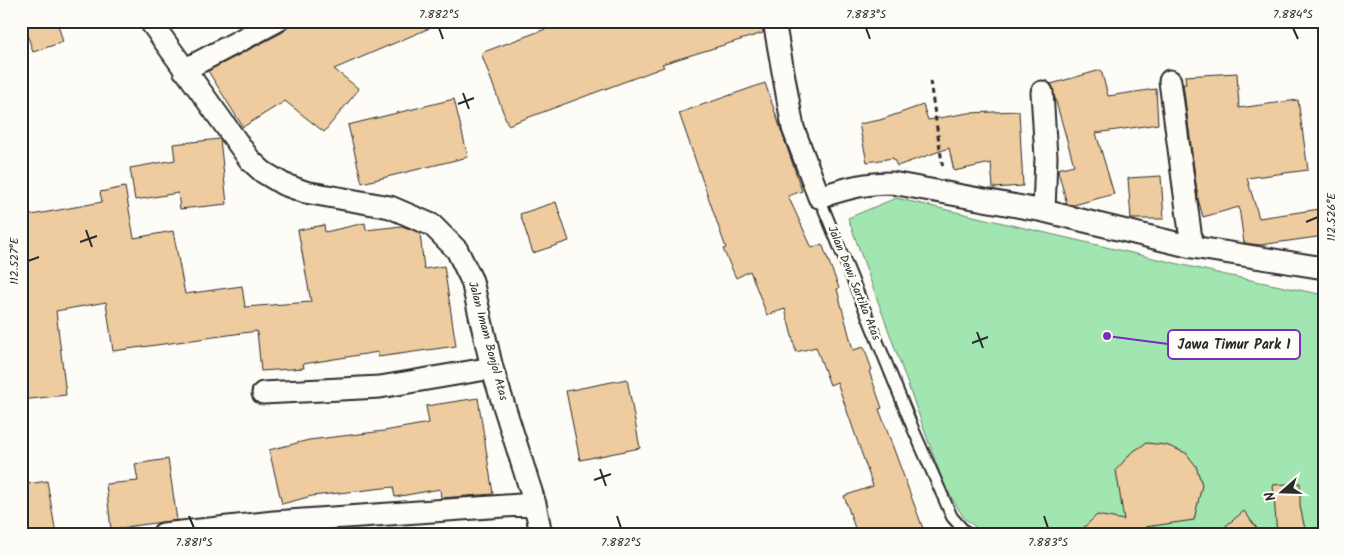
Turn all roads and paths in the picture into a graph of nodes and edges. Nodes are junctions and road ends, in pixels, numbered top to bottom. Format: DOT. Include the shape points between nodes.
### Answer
graph roads {
  1 [pos="150,21"];
  2 [pos="277,21"];
  3 [pos="774,21"];
  4 [pos="184,70"];
  5 [pos="930,81"];
  6 [pos="1170,81"];
  7 [pos="1042,92"];
  8 [pos="947,194"];
  9 [pos="819,197"];
  10 [pos="1044,211"];
  11 [pos="1192,247"];
  12 [pos="1324,268"];
  13 [pos="492,368"];
  14 [pos="263,393"];
  15 [pos="535,504"];
  16 [pos="163,534"];
  17 [pos="541,534"];
  18 [pos="966,534"];
  1 -- 4 [label="street, Jalan Imam Bonjol Atas"];
  2 -- 4 [label="street"];
  3 -- 9 [label="street, Jalan Dewi Sartika Atas" via="793,128"];
  4 -- 13 [label="street, Jalan Imam Bonjol Atas" via="250,160 263,172 304,192 390,207 432,225 457,250 472,281"];
  5 -- 8 [label="path"];
  6 -- 11 [label="street"];
  7 -- 10 [label="street" via="1046,157"];
  8 -- 9 [label="street" via="892,183 872,183"];
  8 -- 10 [label="street"];
  9 -- 18 [label="lane, Jalan Dewi Sartika Atas" via="914,431 952,517"];
  10 -- 11 [label="street"];
  11 -- 12 [label="street"];
  13 -- 14 [label="street" via="380,387"];
  13 -- 15 [label="street, Jalan Imam Bonjol Atas"];
  15 -- 16 [label="street" via="274,522"];
  15 -- 17 [label="street, Jalan Imam Bonjol Atas"];
}
